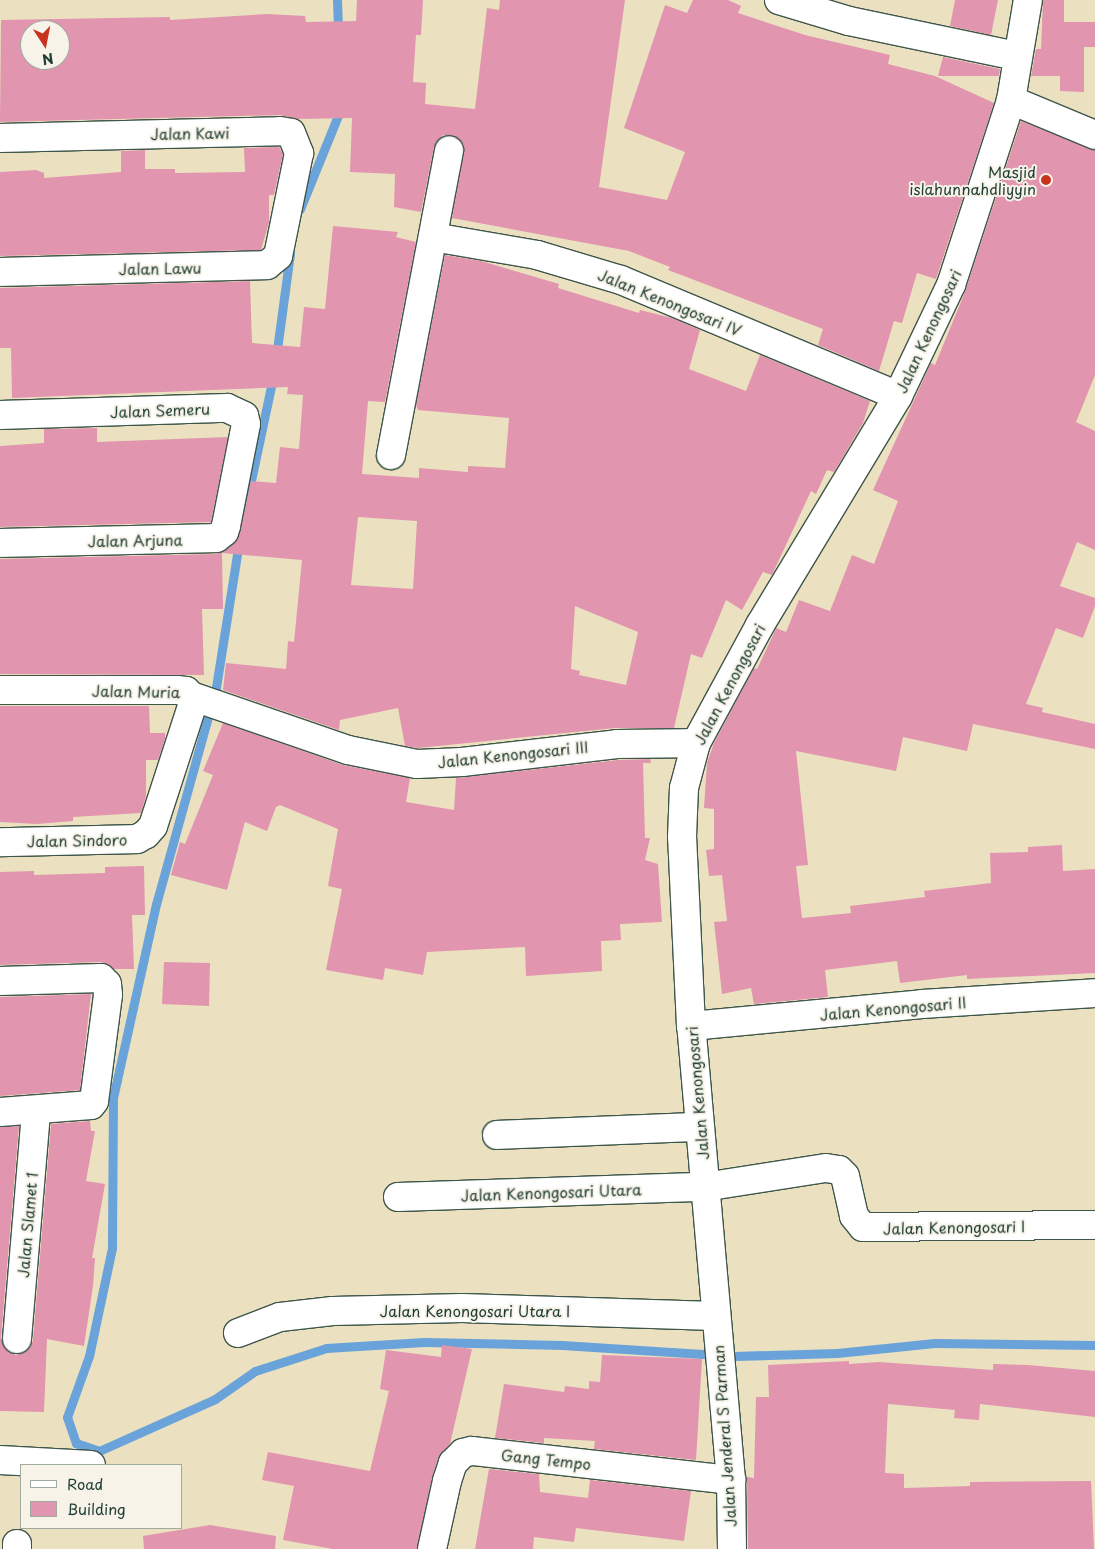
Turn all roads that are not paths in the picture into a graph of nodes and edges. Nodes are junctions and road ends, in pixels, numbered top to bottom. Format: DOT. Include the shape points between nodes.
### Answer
graph roads {
  1 [pos="779,0"];
  2 [pos="1028,0"];
  3 [pos="1016,56"];
  4 [pos="1011,100"];
  5 [pos="1095,135"];
  6 [pos="0,138"];
  7 [pos="449,150"];
  8 [pos="286,219"];
  9 [pos="433,237"];
  10 [pos="0,272"];
  11 [pos="898,396"];
  12 [pos="0,415"];
  13 [pos="391,455"];
  14 [pos="235,488"];
  15 [pos="0,543"];
  16 [pos="0,690"];
  17 [pos="207,701"];
  18 [pos="696,743"];
  19 [pos="169,771"];
  20 [pos="0,842"];
  21 [pos="0,981"];
  22 [pos="1095,993"];
  23 [pos="691,1026"];
  24 [pos="36,1111"];
  25 [pos="0,1112"];
  26 [pos="699,1127"];
  27 [pos="497,1135"];
  28 [pos="704,1187"];
  29 [pos="398,1197"];
  30 [pos="1095,1225"];
  31 [pos="716,1319"];
  32 [pos="238,1333"];
  33 [pos="17,1339"];
  34 [pos="0,1460"];
  35 [pos="73,1464"];
  36 [pos="731,1480"];
  37 [pos="432,1549"];
  38 [pos="732,1549"];
  1 -- 3 [label="street" via="850,22"];
  2 -- 3 [label="street, Jalan Kenongosari"];
  3 -- 4 [label="street, Jalan Kenongosari"];
  4 -- 5 [label="street"];
  4 -- 11 [label="street, Jalan Kenongosari" via="951,285"];
  6 -- 8 [label="street, Jalan Kawi" via="291,133 299,153"];
  7 -- 9 [label="street"];
  8 -- 10 [label="street, Jalan Lawu" via="278,256 267,265"];
  9 -- 11 [label="street, Jalan Kenongosari IV" via="537,255 622,280"];
  9 -- 13 [label="street"];
  11 -- 18 [label="street, Jalan Kenongosari" via="760,625"];
  12 -- 14 [label="street, Jalan Semeru" via="237,410 244,416 246,424"];
  14 -- 15 [label="street, Jalan Arjuna" via="224,532 216,538"];
  16 -- 17 [label="street, Jalan Muria" via="177,690"];
  17 -- 18 [label="street, Jalan Kenongosari III" via="348,750 417,764 617,744"];
  17 -- 19 [label="street, Jalan Muria" via="190,714"];
  18 -- 23 [label="street, Jalan Kenongosari" via="684,788 682,815"];
  19 -- 20 [label="street, Jalan Sindoro" via="153,826 137,839"];
  21 -- 24 [label="street" via="101,978 106,984 108,995 91,1105"];
  22 -- 23 [label="street, Jalan Kenongosari II" via="922,1004"];
  23 -- 26 [label="street, Jalan Kenongosari"];
  24 -- 25 [label="street"];
  24 -- 33 [label="street, Jalan Slamet 1"];
  26 -- 27 [label="street"];
  26 -- 28 [label="street, Jalan Kenongosari"];
  28 -- 29 [label="street, Jalan Kenongosari Utara"];
  28 -- 30 [label="street, Jalan Kenongosari I" via="826,1168 839,1170 849,1184 854,1216 863,1226"];
  28 -- 31 [label="street, Jalan Kenongosari"];
  31 -- 32 [label="street, Jalan Kenongosari Utara I" via="462,1308 333,1311 280,1317"];
  31 -- 36 [label="street, Jalan Jenderal S Parman"];
  34 -- 35 [label="street"];
  36 -- 37 [label="street, Gang Tempo" via="472,1451 463,1453 453,1463 447,1481"];
  36 -- 38 [label="street, Jalan Jenderal S Parman"];
}
